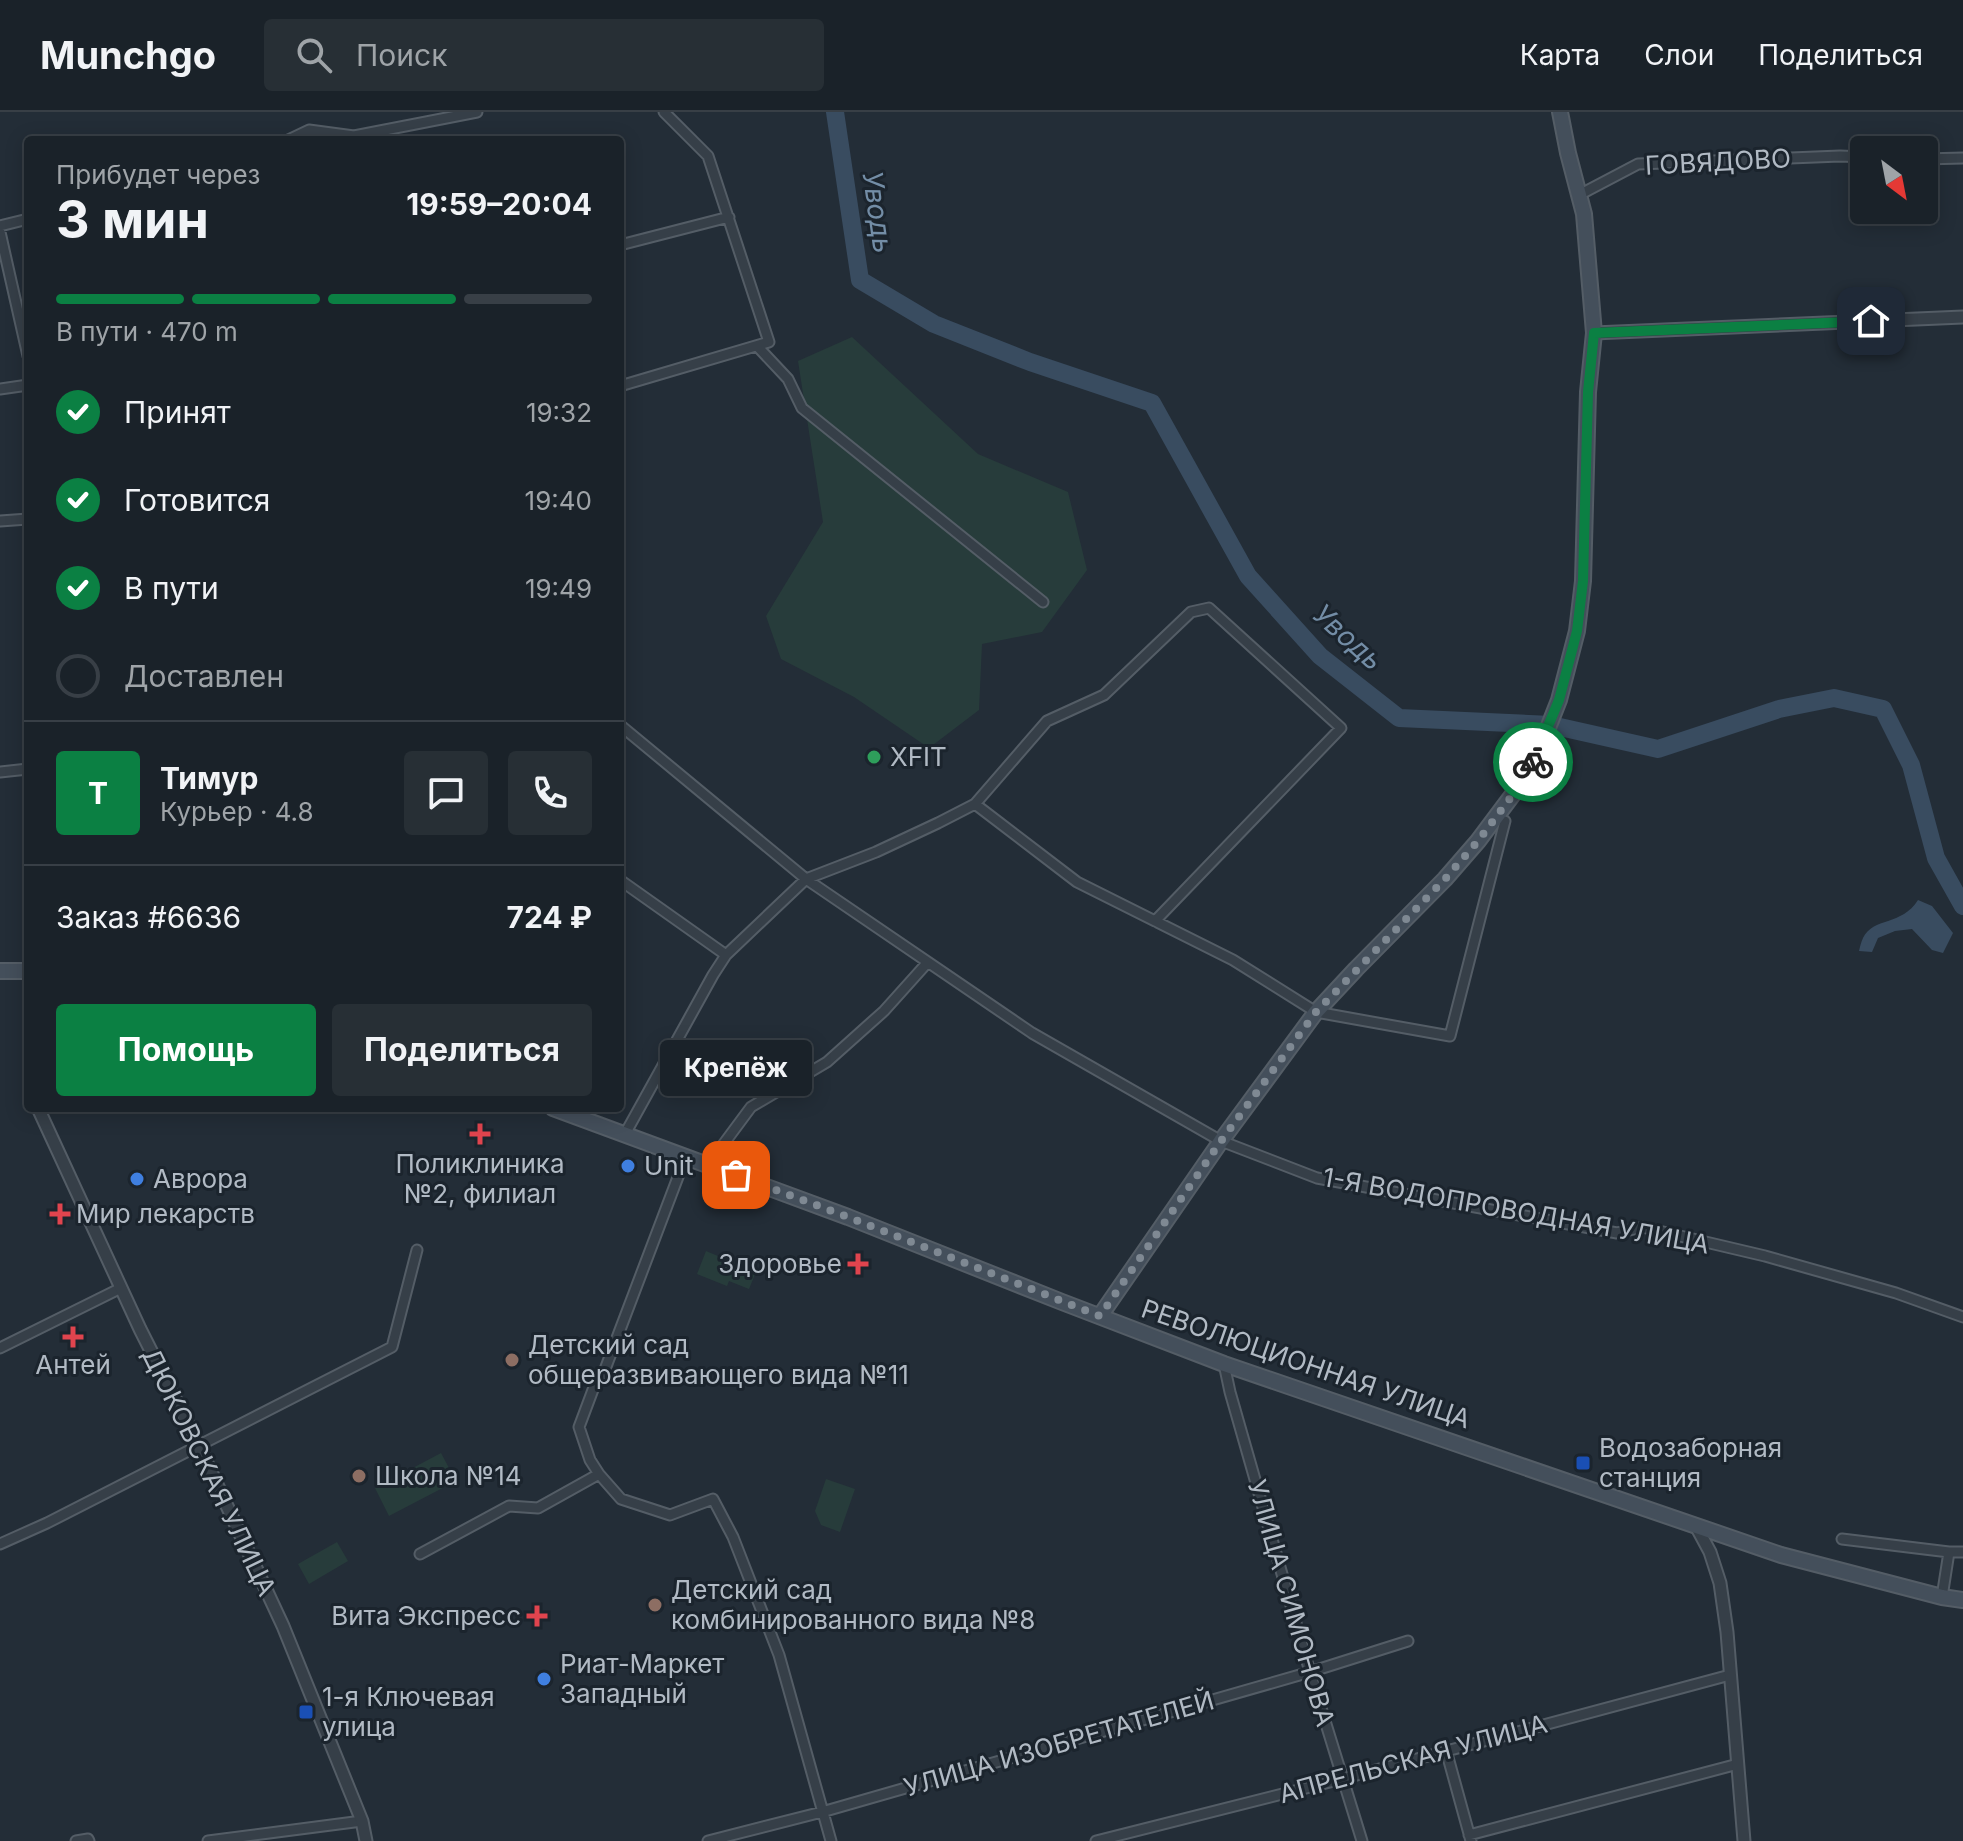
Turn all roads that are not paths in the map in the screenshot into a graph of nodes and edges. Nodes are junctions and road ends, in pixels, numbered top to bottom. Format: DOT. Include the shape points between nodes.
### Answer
graph roads {
  1 [pos="477,112"];
  2 [pos="664,112"];
  3 [pos="1560,112"];
  4 [pos="296,136"];
  5 [pos="343,136"];
  6 [pos="363,136"];
  7 [pos="1850,157"];
  8 [pos="1963,158"];
  9 [pos="1938,159"];
  10 [pos="1579,195"];
  11 [pos="729,217"];
  12 [pos="24,220"];
  13 [pos="0,226"];
  14 [pos="0,232"];
  15 [pos="624,244"];
  16 [pos="1963,317"];
  17 [pos="1594,333"];
  18 [pos="24,338"];
  19 [pos="757,346"];
  20 [pos="624,385"];
  21 [pos="24,386"];
  22 [pos="0,389"];
  23 [pos="24,519"];
  24 [pos="0,521"];
  25 [pos="1043,602"];
  26 [pos="624,728"];
  27 [pos="24,769"];
  28 [pos="0,772"];
  29 [pos="975,804"];
  30 [pos="1505,821"];
  31 [pos="806,879"];
  32 [pos="624,883"];
  33 [pos="1155,921"];
  34 [pos="726,955"];
  35 [pos="928,962"];
  36 [pos="0,971"];
  37 [pos="24,971"];
  38 [pos="1316,1012"];
  39 [pos="40,1112"];
  40 [pos="564,1112"];
  41 [pos="625,1134"];
  42 [pos="1221,1141"];
  43 [pos="686,1156"];
  44 [pos="708,1165"];
  45 [pos="417,1250"];
  46 [pos="121,1288"];
  47 [pos="1100,1316"];
  48 [pos="1963,1317"];
  49 [pos="0,1348"];
  50 [pos="1224,1364"];
  51 [pos="199,1446"];
  52 [pos="599,1474"];
  53 [pos="1696,1526"];
  54 [pos="1842,1539"];
  55 [pos="0,1544"];
  56 [pos="1949,1552"];
  57 [pos="1963,1552"];
  58 [pos="420,1554"];
  59 [pos="1942,1597"];
  60 [pos="1963,1600"];
  61 [pos="1408,1641"];
  62 [pos="1310,1672"];
  63 [pos="1730,1675"];
  64 [pos="1446,1750"];
  65 [pos="1738,1764"];
  66 [pos="1342,1779"];
  67 [pos="822,1812"];
  68 [pos="362,1821"];
  69 [pos="1470,1838"];
  70 [pos="1103,1840"];
  71 [pos="76,1841"];
  72 [pos="89,1841"];
  73 [pos="208,1841"];
  74 [pos="366,1841"];
  75 [pos="708,1841"];
  76 [pos="831,1841"];
  77 [pos="1362,1841"];
  78 [pos="1744,1841"];
  1 -- 6 [label="street"];
  2 -- 11 [label="street" via="708,156"];
  3 -- 10 [label="main road"];
  4 -- 5 [label="street" via="309,130"];
  7 -- 10 [label="street, ГОВЯДОВО" via="1638,164"];
  8 -- 9 [label="street"];
  10 -- 17 [label="main road"];
  11 -- 15 [label="street"];
  11 -- 19 [label="street" via="769,342"];
  12 -- 13 [label="street"];
  14 -- 18 [label="street"];
  16 -- 17 [label="street"];
  17 -- 38 [label="main road" via="1577,631 1537,756 1478,841"];
  19 -- 20 [label="street"];
  19 -- 25 [label="street" via="788,379 802,408"];
  21 -- 22 [label="street"];
  23 -- 24 [label="street"];
  26 -- 31 [label="street, 1-Я ВОДОПРОВОДНАЯ УЛИЦА"];
  27 -- 28 [label="street"];
  29 -- 31 [label="street"];
  29 -- 33 [label="street" via="1077,882"];
  29 -- 33 [label="street" via="1047,721 1104,695 1191,612 1209,608 1341,728"];
  30 -- 38 [label="street" via="1450,1036"];
  31 -- 34 [label="street"];
  31 -- 35 [label="street, 1-Я ВОДОПРОВОДНАЯ УЛИЦА"];
  32 -- 34 [label="street"];
  33 -- 38 [label="street" via="1233,960"];
  34 -- 41 [label="street"];
  35 -- 42 [label="street, 1-Я ВОДОПРОВОДНАЯ УЛИЦА" via="1032,1033"];
  35 -- 44 [label="street" via="827,1062 751,1107"];
  36 -- 37 [label="main road"];
  38 -- 42 [label="main road"];
  39 -- 46 [label="street, ДЮКОВСКАЯ УЛИЦА"];
  40 -- 41 [label="main road, РЕВОЛЮЦИОННАЯ УЛИЦА"];
  41 -- 43 [label="main road, РЕВОЛЮЦИОННАЯ УЛИЦА"];
  42 -- 47 [label="main road"];
  42 -- 48 [label="street, 1-Я ВОДОПРОВОДНАЯ УЛИЦА" via="1317,1178 1617,1233 1642,1227 1794,1264"];
  43 -- 44 [label="main road, РЕВОЛЮЦИОННАЯ УЛИЦА"];
  43 -- 52 [label="street" via="579,1427"];
  44 -- 47 [label="main road, РЕВОЛЮЦИОННАЯ УЛИЦА"];
  45 -- 51 [label="street" via="392,1347"];
  46 -- 49 [label="street"];
  46 -- 51 [label="street, ДЮКОВСКАЯ УЛИЦА"];
  47 -- 50 [label="main road, РЕВОЛЮЦИОННАЯ УЛИЦА"];
  50 -- 53 [label="main road, РЕВОЛЮЦИОННАЯ УЛИЦА"];
  50 -- 62 [label="street, УЛИЦА СИМОНОВА"];
  51 -- 55 [label="street"];
  51 -- 68 [label="street, ДЮКОВСКАЯ УЛИЦА" via="283,1626"];
  52 -- 58 [label="street" via="538,1508 509,1506"];
  52 -- 67 [label="street" via="621,1499 670,1515 713,1499 787,1677"];
  53 -- 59 [label="main road, РЕВОЛЮЦИОННАЯ УЛИЦА" via="1781,1555"];
  53 -- 63 [label="street" via="1720,1583"];
  54 -- 56 [label="street"];
  56 -- 57 [label="street"];
  56 -- 59 [label="street"];
  59 -- 60 [label="main road, РЕВОЛЮЦИОННАЯ УЛИЦА"];
  61 -- 62 [label="street, УЛИЦА ИЗОБРЕТАТЕЛЕЙ"];
  62 -- 66 [label="street, УЛИЦА СИМОНОВА"];
  62 -- 67 [label="street, УЛИЦА ИЗОБРЕТАТЕЛЕЙ"];
  63 -- 64 [label="street, АПРЕЛЬСКАЯ УЛИЦА"];
  63 -- 65 [label="street"];
  64 -- 66 [label="street, АПРЕЛЬСКАЯ УЛИЦА"];
  64 -- 69 [label="street"];
  65 -- 69 [label="street"];
  65 -- 78 [label="street"];
  66 -- 70 [label="street, АПРЕЛЬСКАЯ УЛИЦА"];
  66 -- 77 [label="street, УЛИЦА СИМОНОВА"];
  67 -- 75 [label="street, УЛИЦА ИЗОБРЕТАТЕЛЕЙ"];
  67 -- 76 [label="street"];
  68 -- 73 [label="street"];
  68 -- 74 [label="street, ДЮКОВСКАЯ УЛИЦА"];
  71 -- 72 [label="street"];
}
